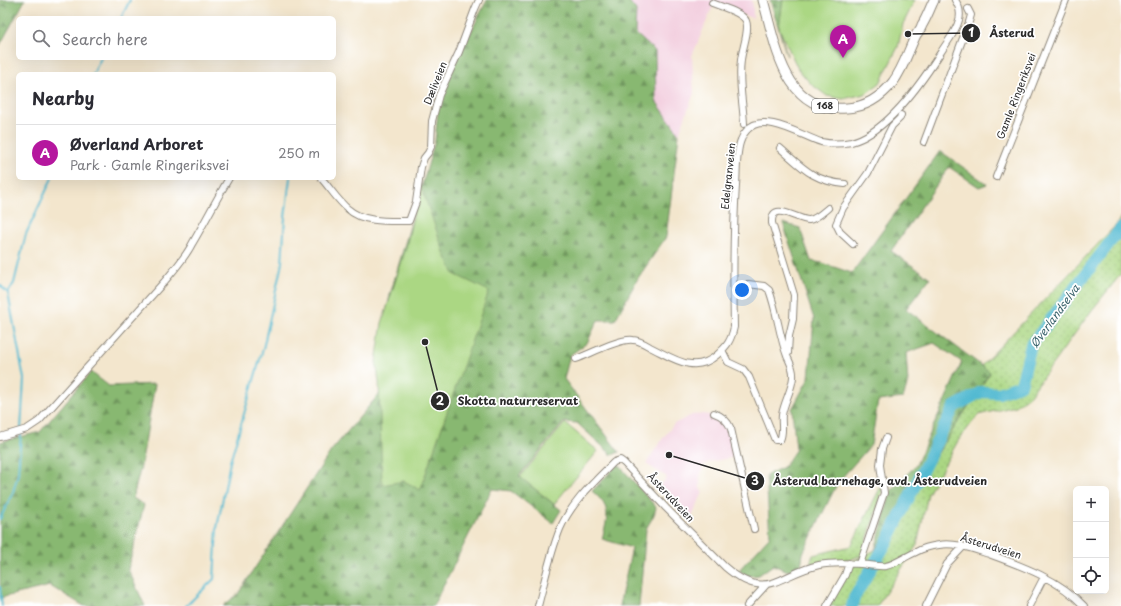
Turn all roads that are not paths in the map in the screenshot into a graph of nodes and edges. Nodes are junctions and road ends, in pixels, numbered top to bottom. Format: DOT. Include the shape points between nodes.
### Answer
graph roads {
  1 [pos="479,0"];
  2 [pos="763,0"];
  3 [pos="927,0"];
  4 [pos="934,0"];
  5 [pos="955,0"];
  6 [pos="1066,0"];
  7 [pos="712,3"];
  8 [pos="968,9"];
  9 [pos="916,35"];
  10 [pos="901,115"];
  11 [pos="744,124"];
  12 [pos="924,142"];
  13 [pos="780,148"];
  14 [pos="996,177"];
  15 [pos="228,180"];
  16 [pos="324,180"];
  17 [pos="845,184"];
  18 [pos="828,208"];
  19 [pos="853,244"];
  20 [pos="748,284"];
  21 [pos="722,350"];
  22 [pos="787,356"];
  23 [pos="576,359"];
  24 [pos="714,413"];
  25 [pos="0,437"];
  26 [pos="886,438"];
  27 [pos="754,529"];
  28 [pos="963,547"];
  29 [pos="849,564"];
  30 [pos="860,564"];
  31 [pos="1044,577"];
  32 [pos="766,585"];
  33 [pos="538,606"];
  34 [pos="748,606"];
  35 [pos="827,606"];
  36 [pos="926,606"];
  37 [pos="1029,606"];
  38 [pos="1084,606"];
  1 -- 16 [label="street, Dæliveien" via="439,95 432,121 431,147 421,166 416,202 409,221 367,218 355,214"];
  2 -- 9 [label="main road, 168" via="788,78 798,92 826,107 850,108 868,103 882,94 901,70"];
  3 -- 9 [label="main road, 168"];
  4 -- 9 [label="main road, 168"];
  5 -- 21 [label="street, Edelgranveien" via="960,14 956,27 927,74 897,110 866,137 836,144 822,142 769,123 759,123 748,129 741,141 737,163 734,327 728,344"];
  6 -- 14 [label="street, Gamle Ringeriksvei"];
  7 -- 11 [label="street" via="742,15 746,21 739,84"];
  8 -- 12 [label="street" via="971,15 969,22"];
  10 -- 19 [label="street" via="892,126 868,173 843,208 836,224 840,232"];
  13 -- 17 [label="street" via="818,178"];
  15 -- 25 [label="street" via="192,245 164,282 39,421 27,429"];
  18 -- 22 [label="street" via="810,220 784,212 778,212 772,218 794,295"];
  20 -- 22 [label="street" via="764,286 769,290"];
  21 -- 22 [label="street" via="728,362 743,369 749,377 775,440 782,437 784,406 794,375"];
  21 -- 23 [label="street" via="709,362 691,365 642,342 623,340"];
  24 -- 27 [label="street" via="728,422 732,429"];
  26 -- 30 [label="street" via="880,465 884,493"];
  28 -- 30 [label="street, Åsterudveien" via="949,544 934,546 892,564"];
  28 -- 31 [label="street, Åsterudveien" via="1016,564"];
  28 -- 36 [label="street" via="948,564"];
  29 -- 30 [label="street, Åsterudveien"];
  29 -- 32 [label="street, Åsterudveien" via="835,563 809,568"];
  29 -- 35 [label="street"];
  31 -- 37 [label="street"];
  31 -- 38 [label="street, Åsterudveien"];
  32 -- 33 [label="street, Åsterudveien" via="753,584 725,568 620,460 614,462 584,493 560,528"];
  32 -- 34 [label="street, Åsterudveien"];
}
